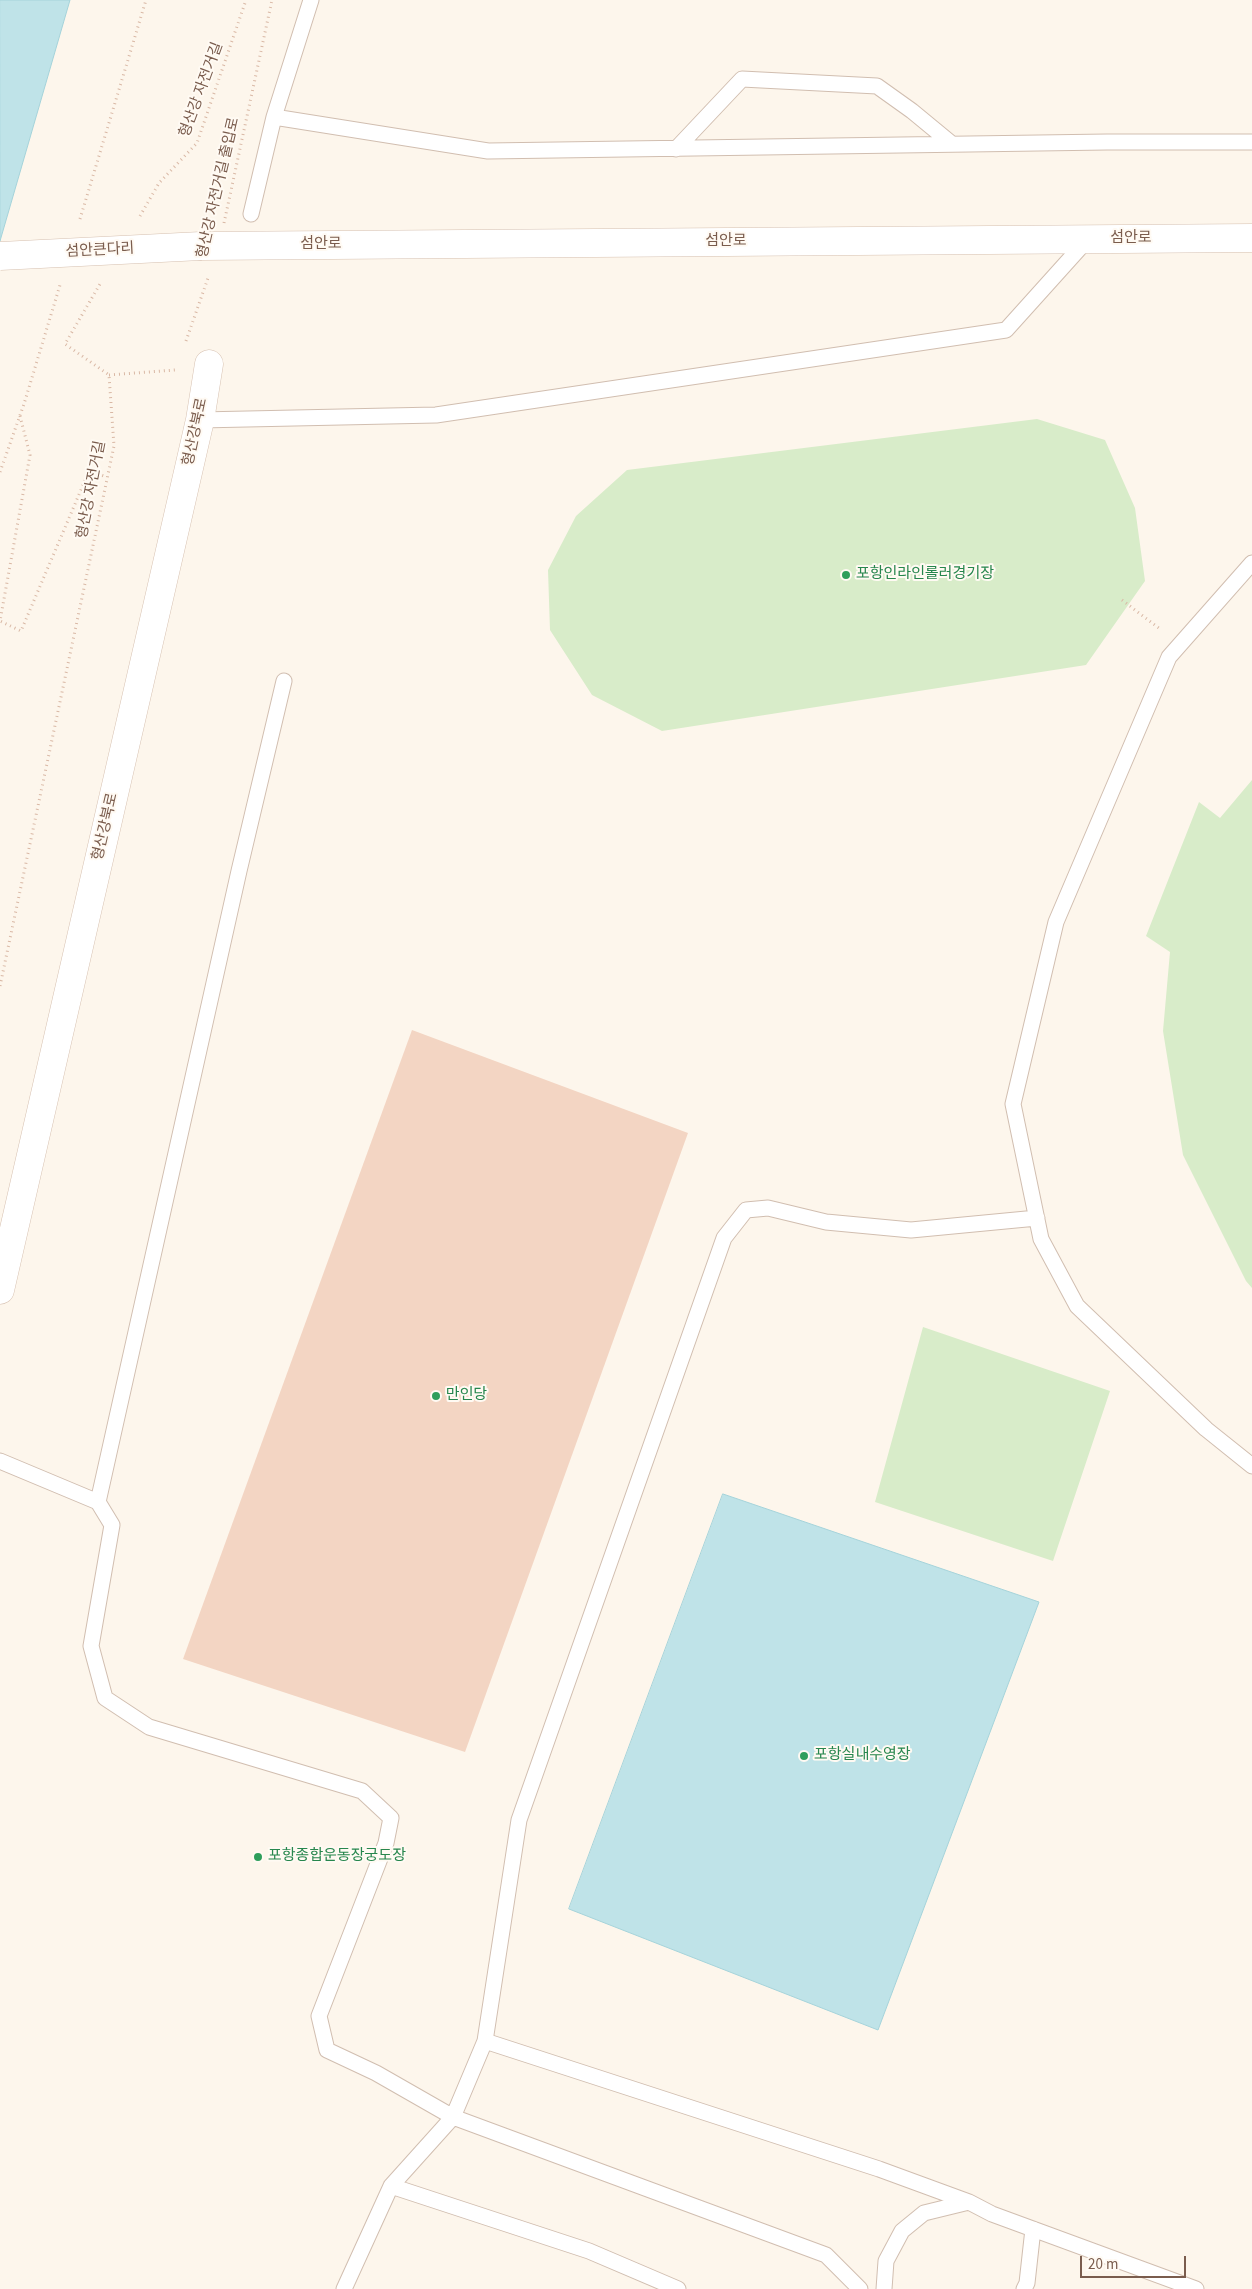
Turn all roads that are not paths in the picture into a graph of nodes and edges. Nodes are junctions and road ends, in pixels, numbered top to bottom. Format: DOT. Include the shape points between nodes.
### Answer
graph roads {
  1 [pos="311,0"];
  2 [pos="274,117"];
  3 [pos="1252,142"];
  4 [pos="952,144"];
  5 [pos="676,149"];
  6 [pos="250,214"];
  7 [pos="1252,238"];
  8 [pos="1087,240"];
  9 [pos="211,249"];
  10 [pos="0,256"];
  11 [pos="209,364"];
  12 [pos="200,420"];
  13 [pos="1252,563"];
  14 [pos="284,681"];
  15 [pos="1037,1218"];
  16 [pos="0,1290"];
  17 [pos="0,1462"];
  18 [pos="1252,1466"];
  19 [pos="98,1502"];
  20 [pos="484,2041"];
  21 [pos="453,2117"];
  22 [pos="391,2186"];
  23 [pos="970,2202"];
  24 [pos="1033,2229"];
  25 [pos="344,2289"];
  26 [pos="678,2289"];
  27 [pos="860,2289"];
  28 [pos="884,2289"];
  29 [pos="1024,2289"];
  30 [pos="1196,2289"];
  1 -- 2 [label="lane"];
  2 -- 5 [label="lane" via="488,152"];
  2 -- 6 [label="lane"];
  3 -- 4 [label="lane"];
  4 -- 5 [label="lane"];
  4 -- 5 [label="lane" via="877,86 742,79"];
  7 -- 8 [label="main road, 섬안로"];
  8 -- 9 [label="main road, 섬안로"];
  8 -- 12 [label="lane" via="1006,330 436,415"];
  9 -- 10 [label="main road, 섬안큰다리, bridge"];
  11 -- 12 [label="main road, 형산강북로"];
  12 -- 16 [label="main road, 형산강북로"];
  13 -- 15 [label="lane" via="1169,657 1056,922 1013,1104"];
  14 -- 19 [label="lane"];
  15 -- 18 [label="lane" via="1042,1239 1077,1306 1206,1429"];
  15 -- 20 [label="lane" via="911,1230 826,1222 768,1208 746,1210 724,1238 519,1820"];
  17 -- 19 [label="lane"];
  19 -- 21 [label="lane" via="112,1525 91,1646 105,1698 149,1727 362,1791 391,1818 386,1843 319,2016 327,2050 376,2073"];
  20 -- 21 [label="lane"];
  20 -- 23 [label="lane" via="879,2169"];
  21 -- 22 [label="lane"];
  21 -- 27 [label="lane" via="826,2255"];
  22 -- 25 [label="lane"];
  22 -- 26 [label="lane" via="589,2251"];
  23 -- 24 [label="lane"];
  23 -- 28 [label="lane" via="924,2214 902,2231 886,2261"];
  24 -- 29 [label="lane"];
  24 -- 30 [label="lane"];
}
